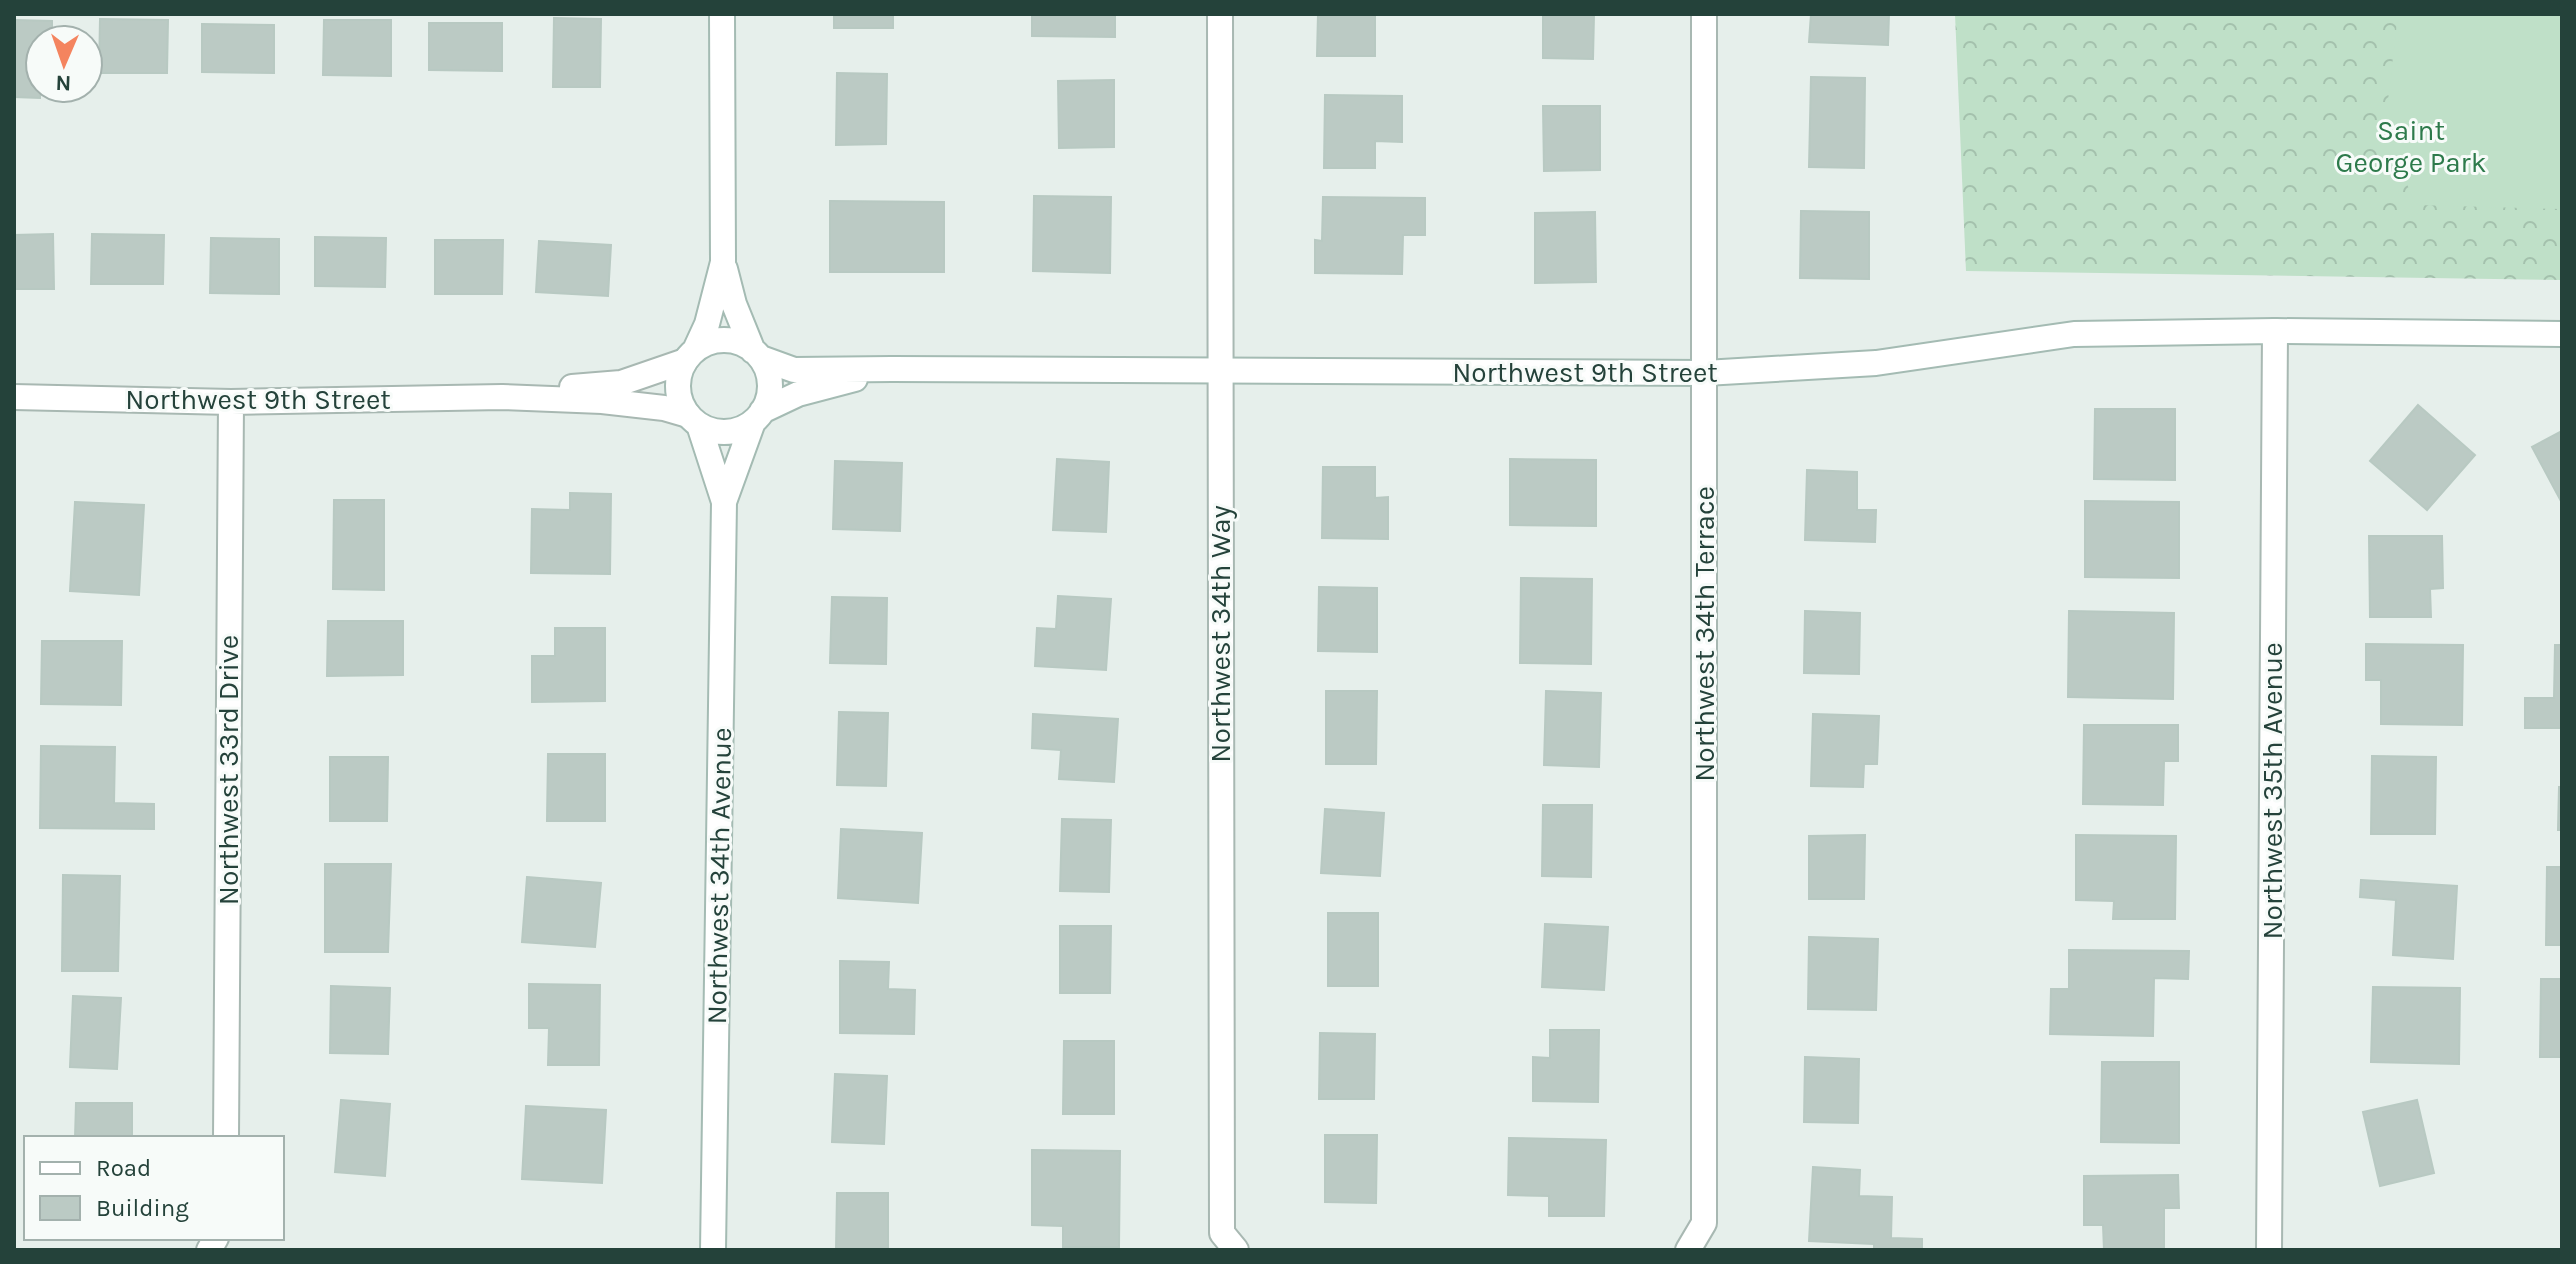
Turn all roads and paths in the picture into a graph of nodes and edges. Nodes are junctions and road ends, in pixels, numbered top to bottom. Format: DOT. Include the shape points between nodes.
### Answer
graph roads {
  1 [pos="722,14"];
  2 [pos="1220,14"];
  3 [pos="1704,14"];
  4 [pos="723,262"];
  5 [pos="2275,331"];
  6 [pos="2562,334"];
  7 [pos="757,354"];
  8 [pos="690,356"];
  9 [pos="892,369"];
  10 [pos="1219,372"];
  11 [pos="1705,373"];
  12 [pos="14,397"];
  13 [pos="502,397"];
  14 [pos="231,402"];
  15 [pos="758,417"];
  16 [pos="694,420"];
  17 [pos="724,502"];
  18 [pos="226,1136"];
  19 [pos="713,1250"];
  20 [pos="1236,1250"];
  21 [pos="1688,1250"];
  22 [pos="2269,1250"];
  1 -- 4 [label="street"];
  2 -- 10 [label="street, Northwest 34th Way"];
  3 -- 11 [label="street, Northwest 34th Terrace"];
  4 -- 7 [label="street" via="734,304"];
  4 -- 8 [label="street" via="707,324"];
  5 -- 6 [label="street, Northwest 9th Street"];
  5 -- 11 [label="street, Northwest 9th Street" via="2074,334 1876,363"];
  5 -- 22 [label="street, Northwest 35th Avenue"];
  7 -- 8 [label="street" via="723,340 709,342"];
  7 -- 9 [label="street, Northwest 9th Street" via="794,370"];
  7 -- 15 [label="street" via="770,384"];
  8 -- 13 [label="street, Northwest 9th Street" via="621,383"];
  8 -- 16 [label="street" via="679,375 678,390"];
  9 -- 10 [label="street, Northwest 9th Street"];
  9 -- 15 [label="street, Northwest 9th Street" via="798,394"];
  10 -- 11 [label="street, Northwest 9th Street"];
  10 -- 20 [label="street, Northwest 34th Way" via="1222,1233"];
  11 -- 21 [label="street, Northwest 34th Terrace" via="1704,1223"];
  12 -- 14 [label="street, Northwest 9th Street"];
  13 -- 14 [label="street, Northwest 9th Street"];
  13 -- 16 [label="street, Northwest 9th Street" via="664,408"];
  14 -- 18 [label="street, Northwest 33rd Drive"];
  15 -- 16 [label="street" via="726,432"];
  15 -- 17 [label="street, Northwest 34th Avenue"];
  16 -- 17 [label="street, Northwest 34th Avenue"];
  17 -- 19 [label="street, Northwest 34th Avenue"];
}
